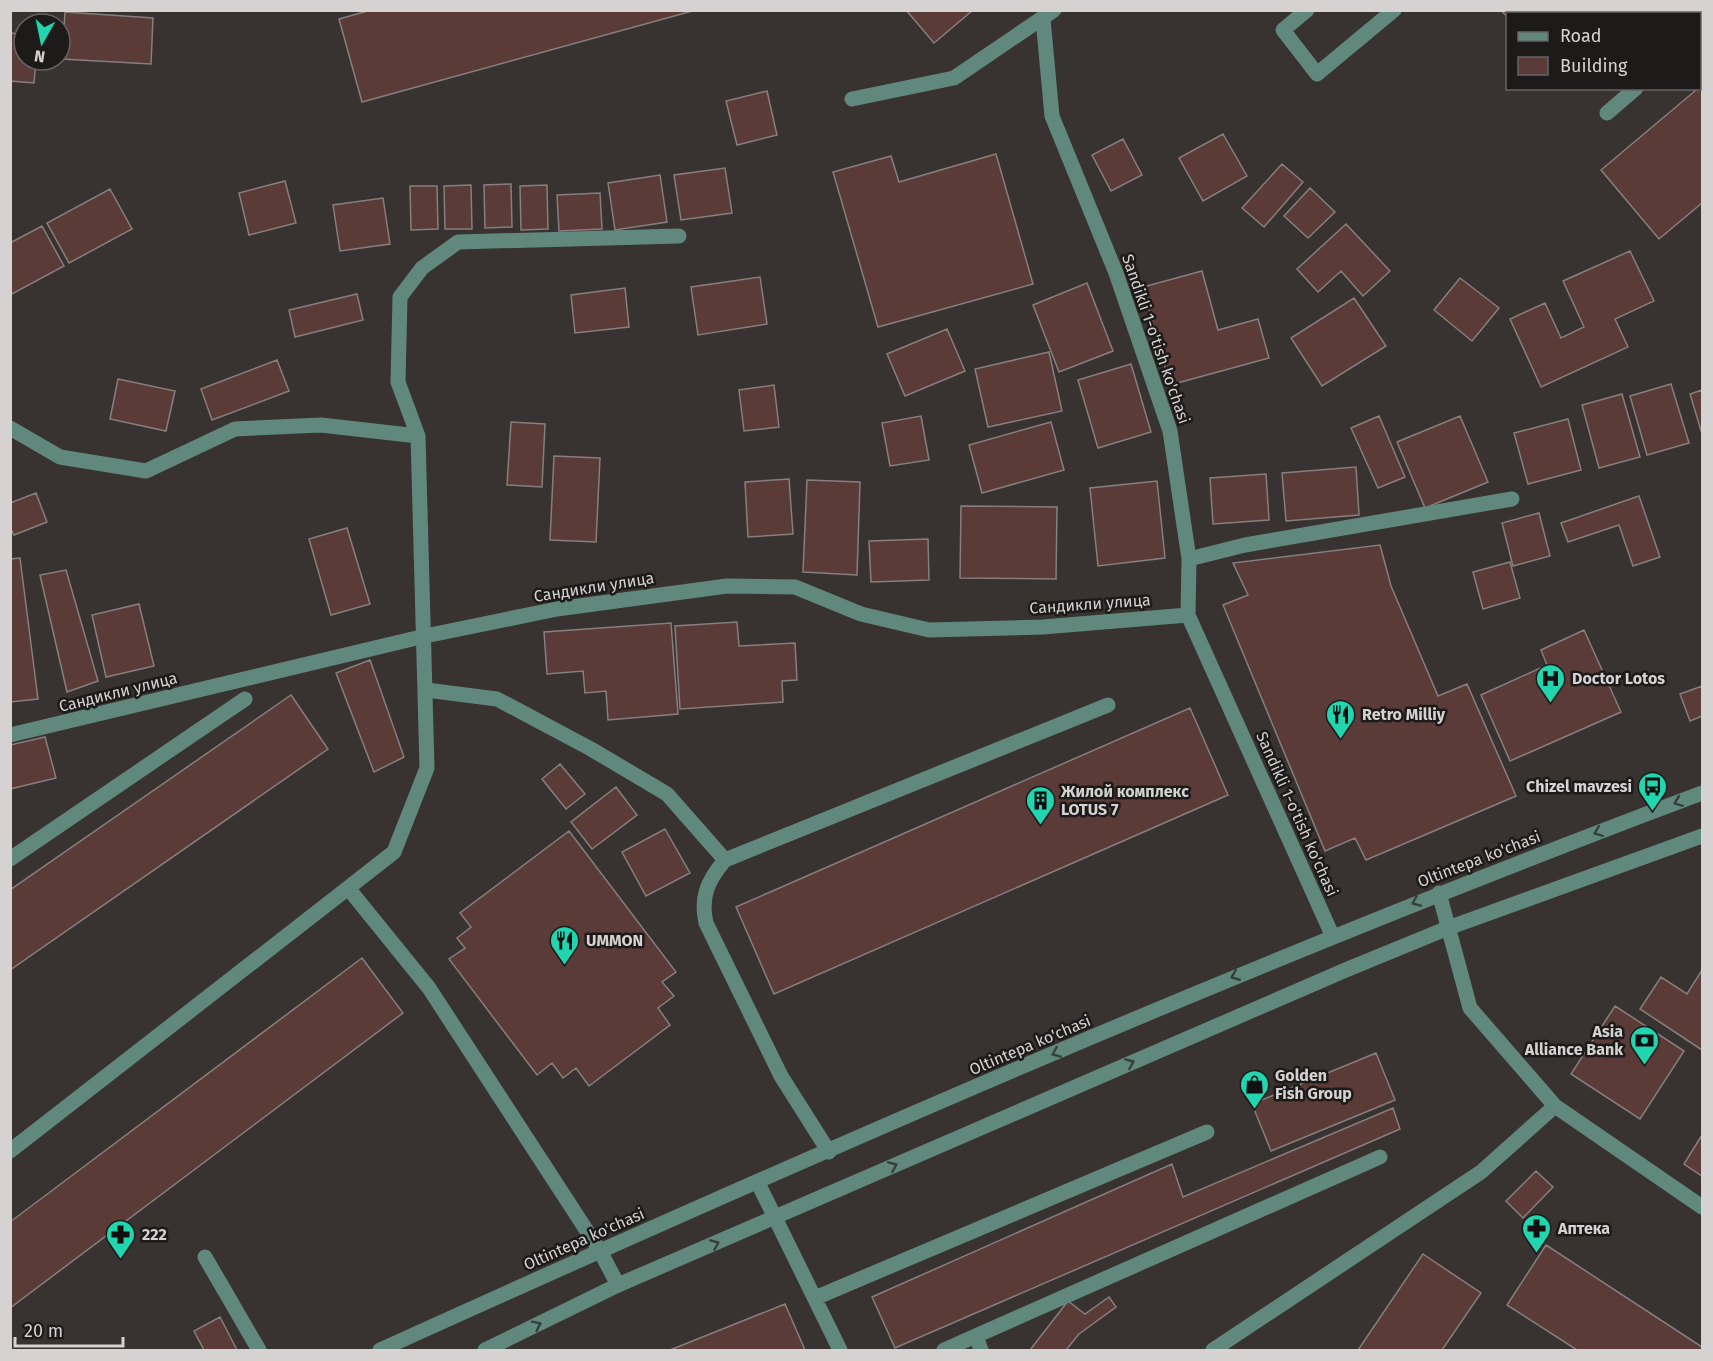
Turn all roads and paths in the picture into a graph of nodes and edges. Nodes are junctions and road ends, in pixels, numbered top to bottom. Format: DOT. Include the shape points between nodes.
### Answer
graph roads {
  1 [pos="1307,10"];
  2 [pos="1394,10"];
  3 [pos="1048,15"];
  4 [pos="1634,90"];
  5 [pos="852,99"];
  6 [pos="1607,113"];
  7 [pos="679,236"];
  8 [pos="10,428"];
  9 [pos="418,436"];
  10 [pos="1512,499"];
  11 [pos="1190,559"];
  12 [pos="1188,615"];
  13 [pos="425,636"];
  14 [pos="426,690"];
  15 [pos="245,699"];
  16 [pos="1108,705"];
  17 [pos="10,735"];
  18 [pos="1702,793"];
  19 [pos="1702,836"];
  20 [pos="10,860"];
  21 [pos="725,860"];
  22 [pos="348,888"];
  23 [pos="1439,893"];
  24 [pos="1448,928"];
  25 [pos="1333,937"];
  26 [pos="1555,1106"];
  27 [pos="1207,1132"];
  28 [pos="10,1151"];
  29 [pos="829,1152"];
  30 [pos="1380,1157"];
  31 [pos="758,1183"];
  32 [pos="1702,1207"];
  33 [pos="775,1218"];
  34 [pos="600,1251"];
  35 [pos="206,1257"];
  36 [pos="618,1286"];
  37 [pos="815,1299"];
  38 [pos="979,1343"];
  39 [pos="404,1346"];
  40 [pos="259,1350"];
  41 [pos="380,1350"];
  42 [pos="485,1350"];
  43 [pos="840,1350"];
  44 [pos="944,1350"];
  45 [pos="1213,1350"];
  1 -- 2 [label="street" via="1283,30 1317,74"];
  3 -- 5 [label="street, Sandikli 1-o'tish ko'chasi" via="954,78"];
  3 -- 11 [label="street, Sandikli 1-o'tish ko'chasi" via="1052,116 1116,273 1170,431"];
  4 -- 6 [label="street"];
  7 -- 9 [label="street" via="458,242 422,268 400,297 398,382"];
  8 -- 9 [label="street" via="60,458 146,471 235,429 321,425"];
  9 -- 13 [label="street"];
  10 -- 11 [label="street" via="1245,545"];
  11 -- 12 [label="street, Sandikli 1-o'tish ko'chasi"];
  12 -- 13 [label="street, Сандикли улица" via="1043,627 929,630 861,614 795,587 727,586 557,609"];
  12 -- 25 [label="street, Sandikli 1-o'tish ko'chasi"];
  13 -- 14 [label="street"];
  13 -- 17 [label="street, Сандикли улица"];
  14 -- 21 [label="street" via="497,699 591,749 667,794"];
  14 -- 22 [label="street" via="428,768 394,852"];
  15 -- 20 [label="street"];
  16 -- 21 [label="street"];
  18 -- 23 [label="street, Oltintepa ko'chasi, one-way"];
  19 -- 24 [label="street"];
  21 -- 29 [label="street" via="712,874 705,890 702,907 706,923 781,1077"];
  22 -- 28 [label="street"];
  22 -- 34 [label="street" via="429,988"];
  23 -- 24 [label="street"];
  23 -- 25 [label="street, Oltintepa ko'chasi, one-way"];
  24 -- 26 [label="street" via="1470,1008"];
  33 -- 24 [label="street, one-way"];
  25 -- 29 [label="street, Oltintepa ko'chasi, one-way"];
  26 -- 32 [label="street"];
  26 -- 45 [label="street" via="1481,1172"];
  27 -- 37 [label="street"];
  29 -- 31 [label="street, Oltintepa ko'chasi"];
  30 -- 38 [label="street"];
  31 -- 33 [label="street"];
  31 -- 34 [label="street, Oltintepa ko'chasi"];
  36 -- 33 [label="street, one-way"];
  33 -- 37 [label="street"];
  34 -- 36 [label="street"];
  34 -- 39 [label="street, Oltintepa ko'chasi"];
  35 -- 40 [label="street"];
  42 -- 36 [label="street, one-way"];
  37 -- 43 [label="street"];
  38 -- 44 [label="street"];
  39 -- 41 [label="street, Oltintepa ko'chasi"];
}
